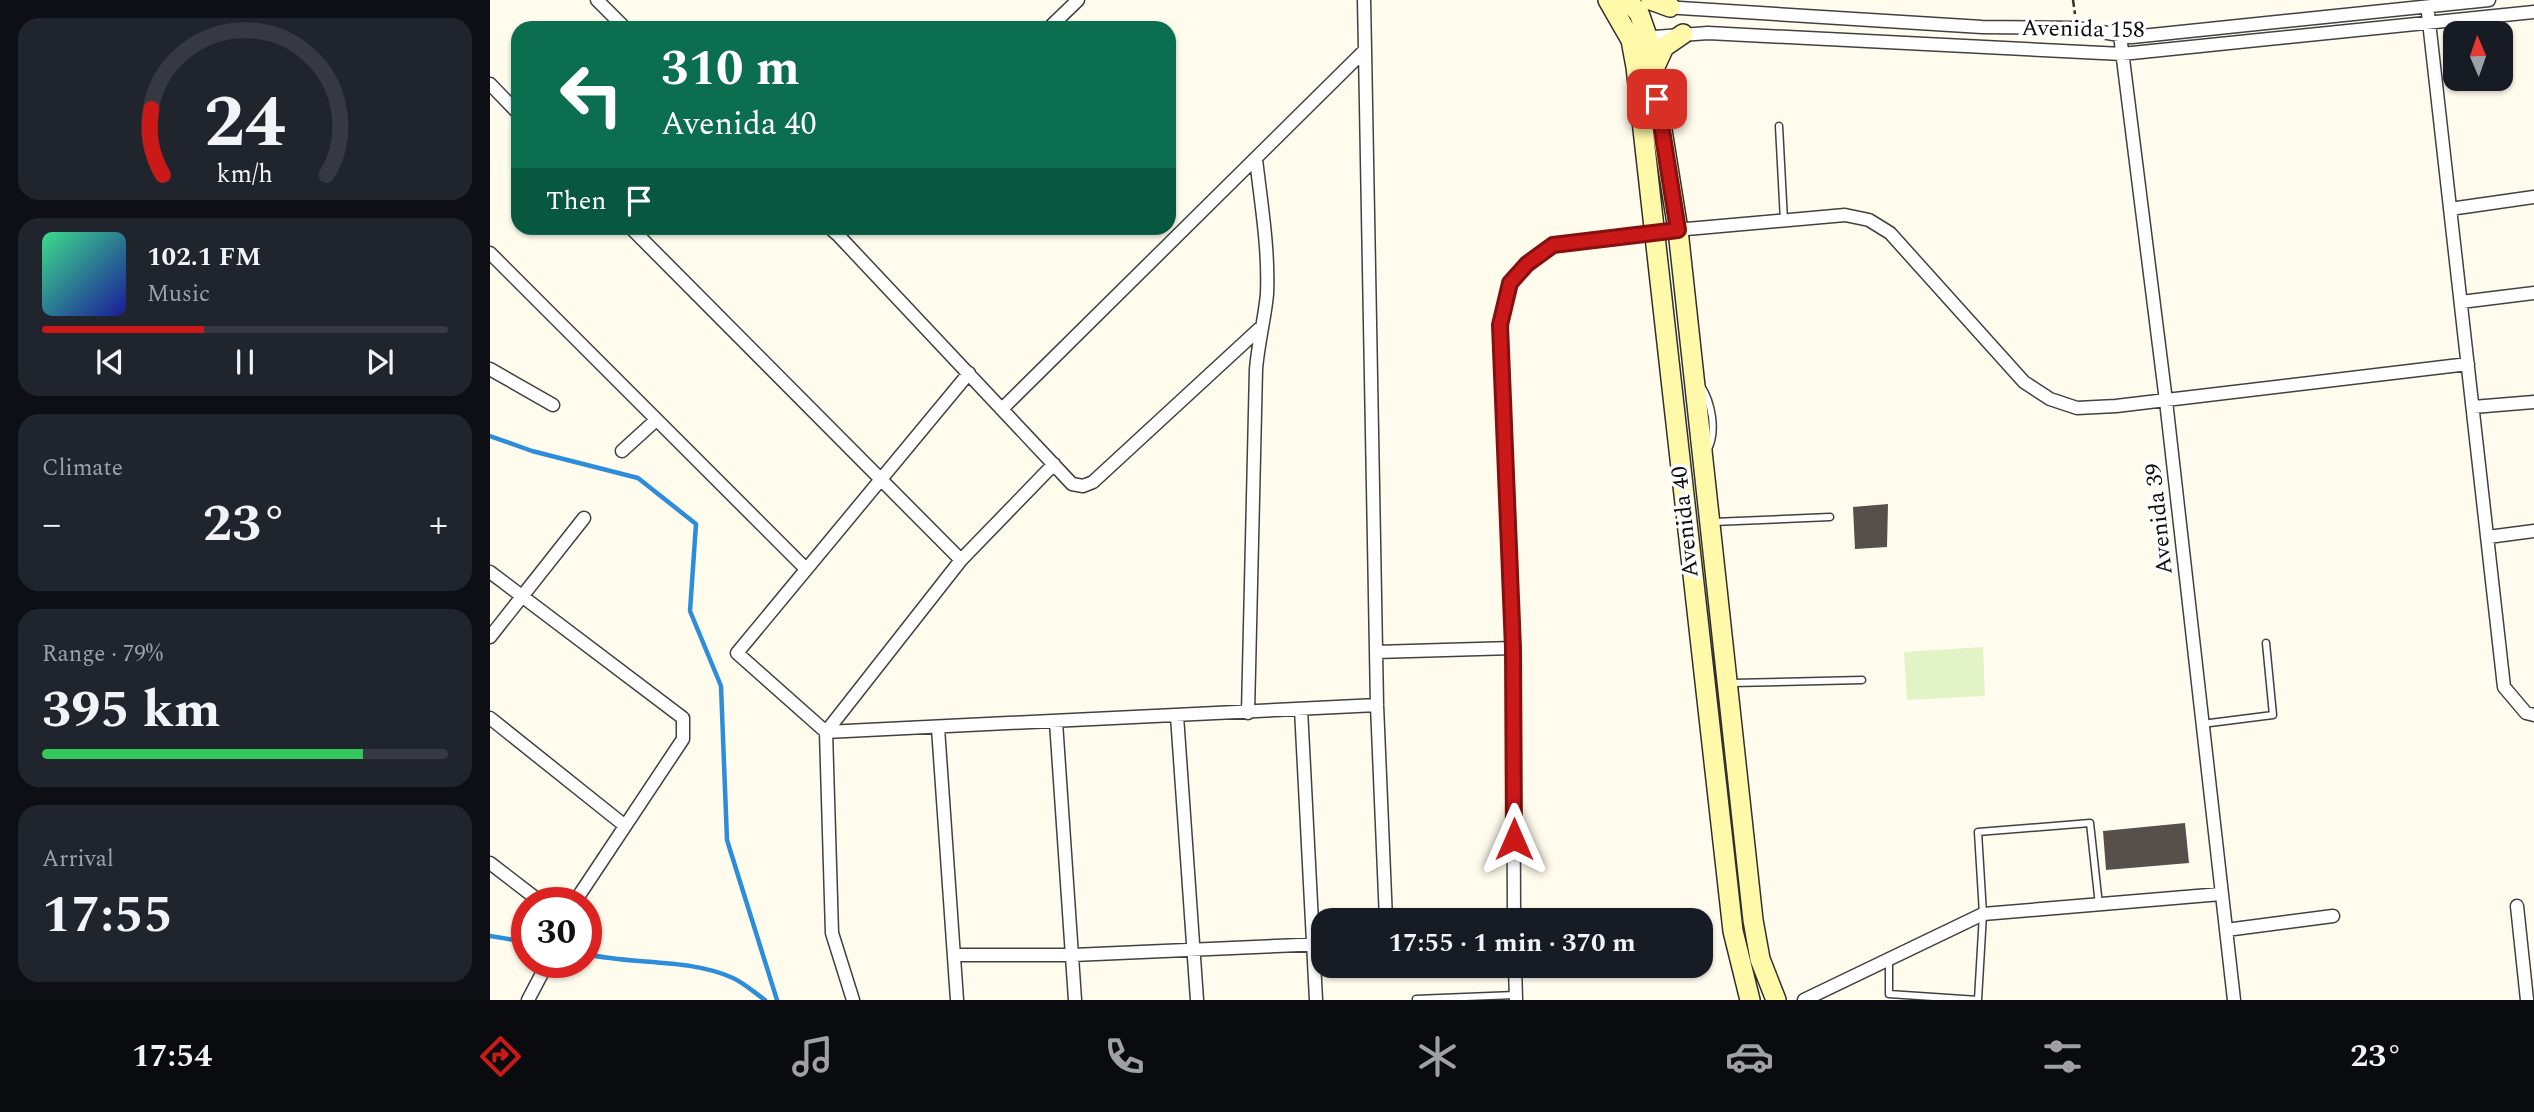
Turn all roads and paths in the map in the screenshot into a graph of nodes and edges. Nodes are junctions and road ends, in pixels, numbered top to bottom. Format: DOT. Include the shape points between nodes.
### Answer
graph roads {
  1 [pos="597,0"];
  2 [pos="1078,0"];
  3 [pos="1364,0"];
  4 [pos="1608,0"];
  5 [pos="2490,0"];
  6 [pos="2427,6"];
  7 [pos="1670,7"];
  8 [pos="2518,7"];
  9 [pos="1635,9"];
  10 [pos="2534,12"];
  11 [pos="1780,15"];
  12 [pos="2301,19"];
  13 [pos="618,21"];
  14 [pos="1056,21"];
  15 [pos="1866,21"];
  16 [pos="2429,21"];
  17 [pos="1923,24"];
  18 [pos="2249,24"];
  19 [pos="1982,27"];
  20 [pos="1683,34"];
  21 [pos="2120,35"];
  22 [pos="2303,35"];
  23 [pos="1781,36"];
  24 [pos="1639,38"];
  25 [pos="1866,40"];
  26 [pos="2252,41"];
  27 [pos="1924,43"];
  28 [pos="1983,46"];
  29 [pos="1365,50"];
  30 [pos="2122,54"];
  31 [pos="1653,72"];
  32 [pos="490,84"];
  33 [pos="511,106"];
  34 [pos="1779,125"];
  35 [pos="1256,159"];
  36 [pos="2534,197"];
  37 [pos="2450,208"];
  38 [pos="1784,221"];
  39 [pos="1678,230"];
  40 [pos="1653,232"];
  41 [pos="638,235"];
  42 [pos="843,235"];
  43 [pos="490,253"];
  44 [pos="2534,293"];
  45 [pos="2461,302"];
  46 [pos="1259,329"];
  47 [pos="2468,363"];
  48 [pos="490,369"];
  49 [pos="969,373"];
  50 [pos="2166,401"];
  51 [pos="2534,402"];
  52 [pos="553,405"];
  53 [pos="2473,407"];
  54 [pos="1003,408"];
  55 [pos="655,421"];
  56 [pos="622,451"];
  57 [pos="1054,464"];
  58 [pos="878,479"];
  59 [pos="1830,517"];
  60 [pos="584,518"];
  61 [pos="1708,522"];
  62 [pos="2534,531"];
  63 [pos="2488,537"];
  64 [pos="961,560"];
  65 [pos="806,569"];
  66 [pos="490,572"];
  67 [pos="523,595"];
  68 [pos="490,637"];
  69 [pos="2266,643"];
  70 [pos="1513,648"];
  71 [pos="1376,652"];
  72 [pos="1862,680"];
  73 [pos="1726,683"];
  74 [pos="1377,705"];
  75 [pos="1301,709"];
  76 [pos="1248,713"];
  77 [pos="2534,715"];
  78 [pos="1177,716"];
  79 [pos="490,718"];
  80 [pos="1056,722"];
  81 [pos="2202,724"];
  82 [pos="938,728"];
  83 [pos="826,732"];
  84 [pos="624,825"];
  85 [pos="490,863"];
  86 [pos="521,887"];
  87 [pos="584,887"];
  88 [pos="2221,894"];
  89 [pos="2099,905"];
  90 [pos="2517,906"];
  91 [pos="1315,908"];
  92 [pos="1385,908"];
  93 [pos="1514,908"];
  94 [pos="1983,914"];
  95 [pos="2333,916"];
  96 [pos="2225,930"];
  97 [pos="1311,944"];
  98 [pos="1194,950"];
  99 [pos="954,955"];
  100 [pos="1073,955"];
  101 [pos="1889,960"];
  102 [pos="540,978"];
  103 [pos="1317,978"];
  104 [pos="1515,978"];
  105 [pos="1515,997"];
  106 [pos="1416,999"];
  107 [pos="528,1000"];
  108 [pos="853,1000"];
  109 [pos="957,1000"];
  110 [pos="1075,1000"];
  111 [pos="1197,1000"];
  112 [pos="1316,1000"];
  113 [pos="1750,1000"];
  114 [pos="1776,1000"];
  115 [pos="1804,1000"];
  116 [pos="2234,1000"];
  117 [pos="2526,1000"];
  1 -- 13 [label="street"];
  2 -- 14 [label="street"];
  3 -- 29 [label="street"];
  4 -- 9 [label="street"];
  5 -- 6 [label="street"];
  6 -- 12 [label="street"];
  6 -- 16 [label="street"];
  7 -- 9 [label="street"];
  7 -- 11 [label="street"];
  8 -- 10 [label="street, Avenida 158"];
  8 -- 16 [label="street, Avenida 158"];
  9 -- 24 [label="street"];
  11 -- 15 [label="street"];
  11 -- 23 [label="street"];
  12 -- 18 [label="street"];
  12 -- 22 [label="street"];
  15 -- 17 [label="street"];
  15 -- 25 [label="street"];
  16 -- 22 [label="street, Avenida 158"];
  16 -- 37 [label="street"];
  17 -- 19 [label="street"];
  17 -- 27 [label="street"];
  18 -- 21 [label="street"];
  18 -- 26 [label="street"];
  19 -- 21 [label="street" via="2077,28"];
  19 -- 28 [label="street"];
  20 -- 23 [label="street, Avenida 158"];
  20 -- 24 [label="street, Avenida 158"];
  20 -- 31 [label="street" via="1664,47"];
  21 -- 30 [label="street, Avenida 39"];
  22 -- 26 [label="street, Avenida 158"];
  23 -- 25 [label="street, Avenida 158"];
  24 -- 31 [label="street, Avenida 40"];
  24 -- 40 [label="street, Avenida 40" via="1636,67"];
  25 -- 27 [label="street, Avenida 158"];
  26 -- 30 [label="street, Avenida 158"];
  27 -- 28 [label="street, Avenida 158"];
  28 -- 30 [label="street, Avenida 158"];
  29 -- 35 [label="street"];
  29 -- 71 [label="street"];
  30 -- 50 [label="street, Avenida 39"];
  31 -- 39 [label="street, Avenida 40"];
  32 -- 33 [label="street"];
  34 -- 38 [label="lane"];
  35 -- 46 [label="street" via="1266,257 1266,297"];
  35 -- 54 [label="street"];
  36 -- 37 [label="street"];
  37 -- 45 [label="street"];
  38 -- 39 [label="street"];
  38 -- 50 [label="street" via="1845,215 1869,220 1890,233 2024,382 2050,399 2077,408"];
  39 -- 40 [label="street"];
  39 -- 61 [label="street, Avenida 40"];
  40 -- 70 [label="street" via="1553,245 1510,283 1502,304"];
  40 -- 113 [label="street, Avenida 40" via="1733,931"];
  41 -- 58 [label="street"];
  42 -- 49 [label="street"];
  43 -- 55 [label="street"];
  44 -- 45 [label="street"];
  45 -- 47 [label="street"];
  46 -- 57 [label="street" via="1093,482 1072,484"];
  46 -- 76 [label="street"];
  47 -- 50 [label="street"];
  47 -- 53 [label="street"];
  48 -- 52 [label="street"];
  49 -- 54 [label="street"];
  49 -- 58 [label="street"];
  50 -- 81 [label="street, Avenida 39"];
  51 -- 53 [label="street"];
  53 -- 63 [label="street"];
  54 -- 57 [label="street"];
  55 -- 56 [label="street"];
  55 -- 65 [label="street"];
  57 -- 64 [label="street"];
  58 -- 64 [label="street"];
  58 -- 65 [label="street"];
  59 -- 61 [label="lane"];
  60 -- 67 [label="street"];
  61 -- 73 [label="street, Avenida 40"];
  62 -- 63 [label="street"];
  63 -- 77 [label="street" via="2504,687 2526,713"];
  64 -- 83 [label="street"];
  65 -- 83 [label="street" via="737,653"];
  66 -- 67 [label="street"];
  67 -- 68 [label="street"];
  67 -- 84 [label="street" via="683,718 683,739"];
  69 -- 81 [label="lane" via="2273,715"];
  70 -- 71 [label="street"];
  70 -- 93 [label="street"];
  71 -- 74 [label="street"];
  72 -- 73 [label="lane"];
  73 -- 114 [label="street, Avenida 40" via="1753,920 1760,959"];
  74 -- 75 [label="street"];
  74 -- 92 [label="street"];
  75 -- 76 [label="street"];
  75 -- 91 [label="street"];
  76 -- 78 [label="street"];
  78 -- 80 [label="street"];
  78 -- 98 [label="street"];
  79 -- 84 [label="street"];
  80 -- 82 [label="street"];
  80 -- 100 [label="street"];
  81 -- 88 [label="street, Avenida 39"];
  82 -- 83 [label="street"];
  82 -- 99 [label="street"];
  83 -- 108 [label="street" via="832,933"];
  84 -- 87 [label="street"];
  85 -- 86 [label="street"];
  88 -- 89 [label="street"];
  88 -- 96 [label="street, Avenida 39"];
  89 -- 94 [label="street"];
  89 -- 94 [label="lane" via="2090,823 1978,832"];
  90 -- 117 [label="street"];
  94 -- 101 [label="street"];
  94 -- 101 [label="lane" via="1978,1000 1889,994"];
  95 -- 96 [label="street"];
  96 -- 116 [label="street, Avenida 39"];
  97 -- 98 [label="street"];
  98 -- 100 [label="street"];
  98 -- 111 [label="street"];
  99 -- 100 [label="street"];
  99 -- 109 [label="street"];
  100 -- 110 [label="street"];
  101 -- 115 [label="street"];
  102 -- 107 [label="street"];
  103 -- 112 [label="street"];
  104 -- 105 [label="street"];
  105 -- 106 [label="lane"];
}
